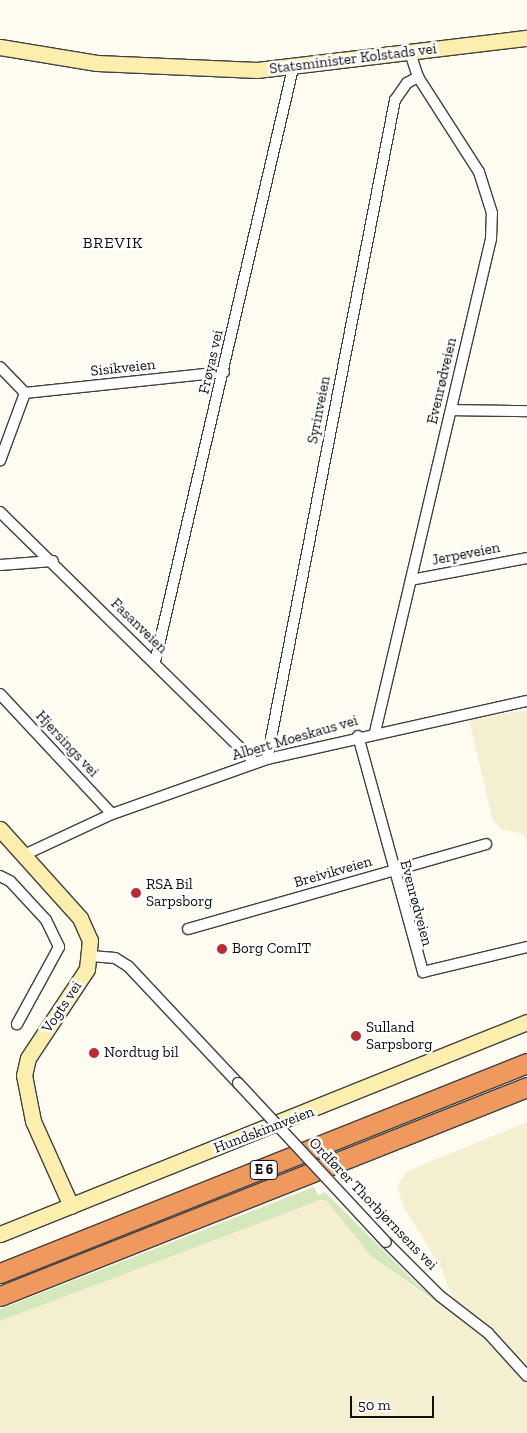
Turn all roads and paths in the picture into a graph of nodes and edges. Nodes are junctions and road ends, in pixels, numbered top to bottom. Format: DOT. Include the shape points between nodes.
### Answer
graph roads {
  1 [pos="527,38"];
  2 [pos="0,47"];
  3 [pos="410,53"];
  4 [pos="293,68"];
  5 [pos="418,77"];
  6 [pos="0,367"];
  7 [pos="224,372"];
  8 [pos="25,393"];
  9 [pos="451,410"];
  10 [pos="527,410"];
  11 [pos="0,461"];
  12 [pos="0,512"];
  13 [pos="527,558"];
  14 [pos="53,562"];
  15 [pos="0,565"];
  16 [pos="410,580"];
  17 [pos="155,662"];
  18 [pos="0,694"];
  19 [pos="527,702"];
  20 [pos="375,732"];
  21 [pos="358,736"];
  22 [pos="267,759"];
  23 [pos="255,763"];
  24 [pos="112,814"];
  25 [pos="0,828"];
  26 [pos="486,844"];
  27 [pos="24,854"];
  28 [pos="391,872"];
  29 [pos="0,876"];
  30 [pos="188,929"];
  31 [pos="527,947"];
  32 [pos="92,956"];
  33 [pos="527,1022"];
  34 [pos="17,1024"];
  35 [pos="527,1063"];
  36 [pos="527,1087"];
  37 [pos="70,1206"];
  38 [pos="0,1234"];
  39 [pos="0,1273"];
  40 [pos="0,1296"];
  41 [pos="527,1376"];
  1 -- 3 [label="street, Statsminister Kolstads vei"];
  2 -- 4 [label="street, Statsminister Kolstads vei" via="170,69"];
  3 -- 4 [label="street, Statsminister Kolstads vei"];
  3 -- 5 [label="street, Evenrødveien"];
  4 -- 7 [label="street, Frøyas vei"];
  5 -- 9 [label="street, Evenrødveien" via="479,172 492,213 491,239"];
  5 -- 22 [label="street, Syrinveien" via="406,83 395,100"];
  6 -- 8 [label="street"];
  7 -- 8 [label="street, Sisikveien"];
  7 -- 17 [label="street, Frøyas vei"];
  8 -- 11 [label="street"];
  9 -- 10 [label="street"];
  9 -- 16 [label="street, Evenrødveien"];
  12 -- 14 [label="street, Fasanveien"];
  13 -- 16 [label="street, Jerpeveien"];
  14 -- 15 [label="street"];
  14 -- 17 [label="street, Fasanveien"];
  16 -- 20 [label="street, Evenrødveien"];
  17 -- 23 [label="street, Fasanveien"];
  18 -- 24 [label="street, Hjersings vei"];
  19 -- 20 [label="street, Albert Moeskaus vei"];
  20 -- 21 [label="street, Albert Moeskaus vei"];
  21 -- 22 [label="street, Albert Moeskaus vei"];
  21 -- 28 [label="street, Evenrødveien"];
  22 -- 23 [label="street, Albert Moeskaus vei"];
  23 -- 24 [label="street, Albert Moeskaus vei"];
  24 -- 27 [label="street, Albert Moeskaus vei"];
  25 -- 27 [label="street"];
  26 -- 28 [label="street, Breivikveien"];
  27 -- 32 [label="street" via="80,918"];
  28 -- 30 [label="street, Breivikveien"];
  28 -- 31 [label="street, Evenrødveien" via="423,972"];
  29 -- 34 [label="street" via="10,881 46,920 59,947"];
  32 -- 37 [label="street, Vogts vei" via="87,969 28,1058 24,1074 33,1121"];
  32 -- 41 [label="street, Ordfører Thorbjørnsens vei, bridge" via="115,958 128,966 386,1242 440,1296 488,1333"];
  33 -- 37 [label="street, Hundskinnveien"];
  35 -- 39 [label="highway, E 6"];
  36 -- 40 [label="highway, E 6"];
  37 -- 38 [label="street, Hundskinnveien"];
}
